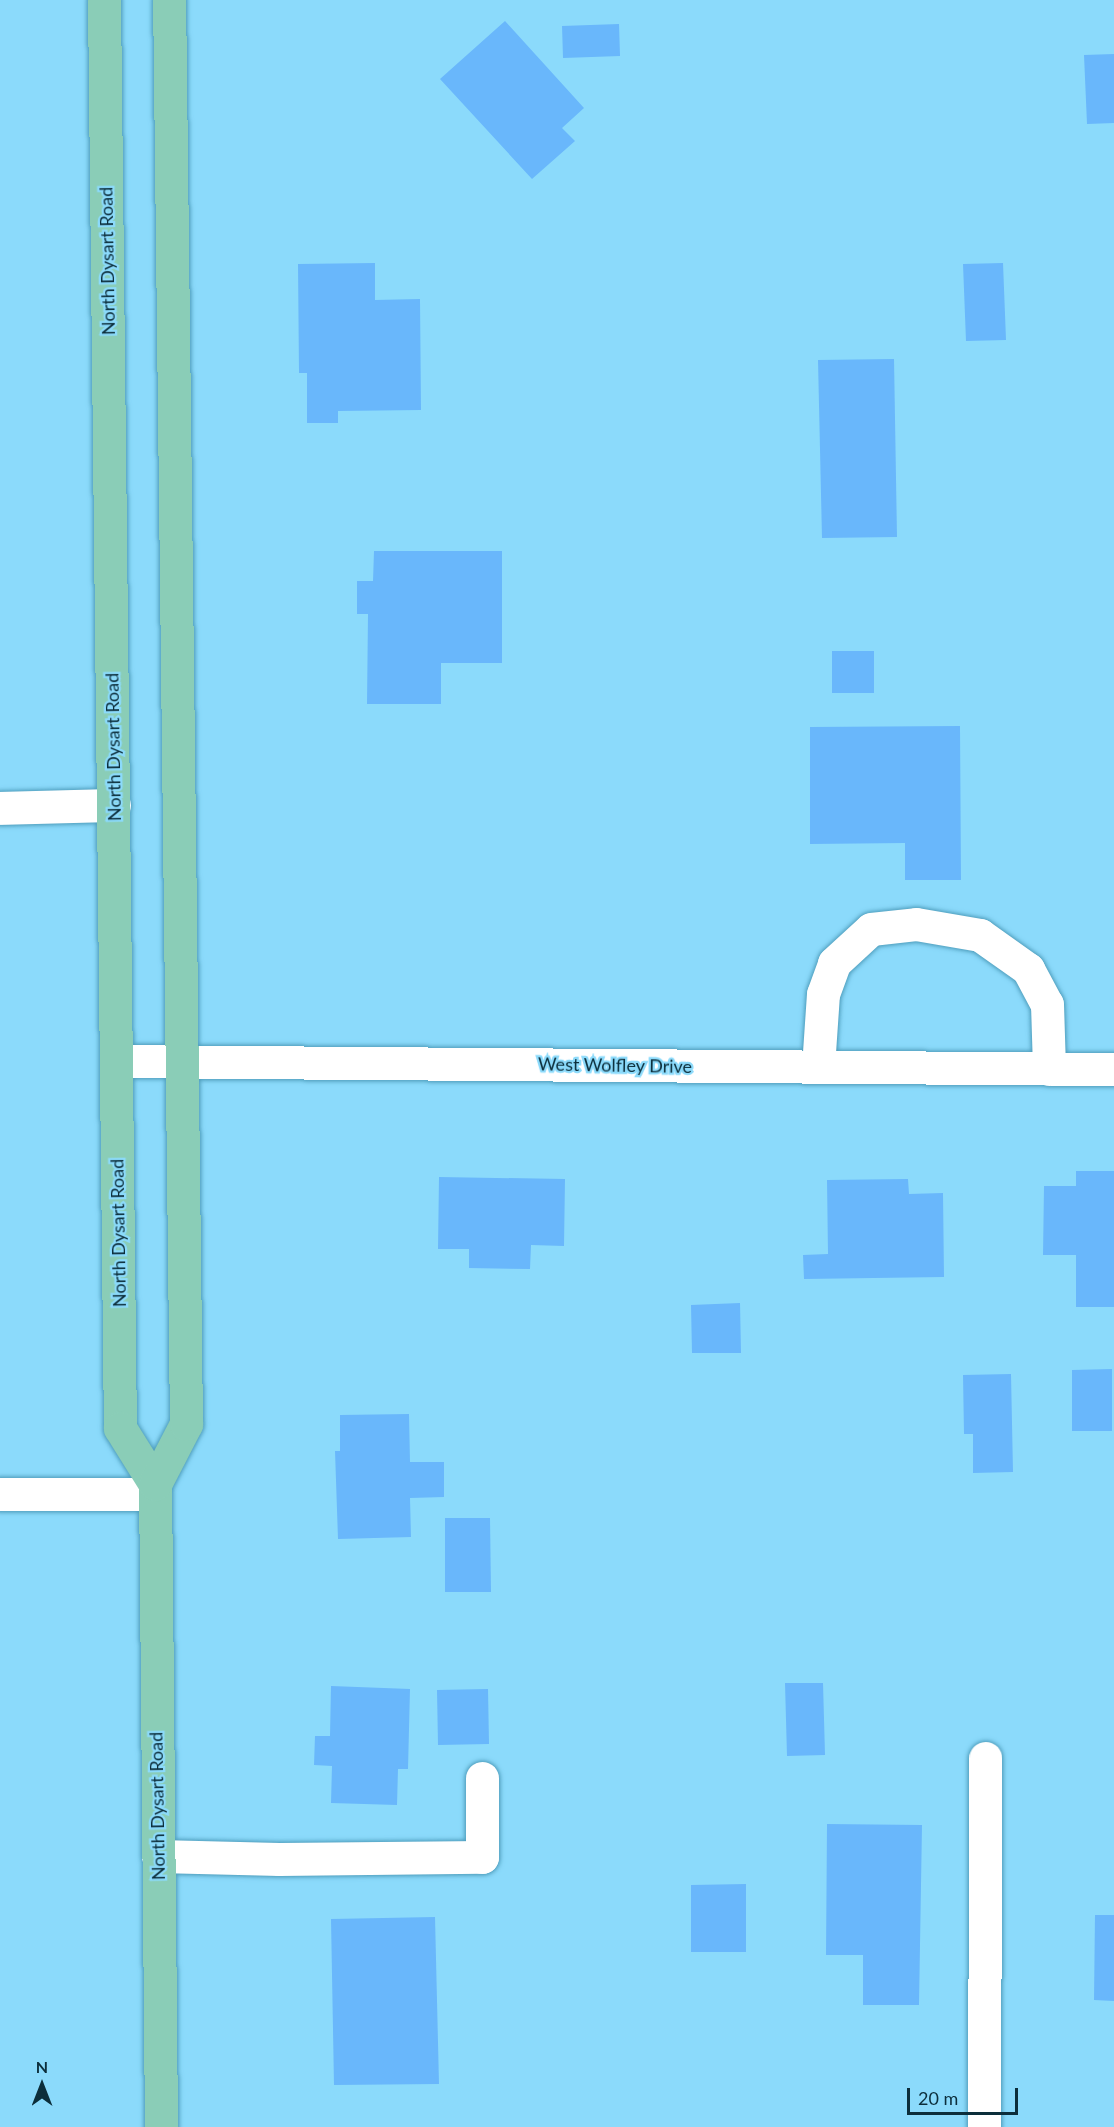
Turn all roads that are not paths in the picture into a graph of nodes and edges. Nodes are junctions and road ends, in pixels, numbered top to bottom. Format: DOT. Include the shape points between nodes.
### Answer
graph roads {
  1 [pos="104,0"];
  2 [pos="170,0"];
  3 [pos="114,805"];
  4 [pos="0,808"];
  5 [pos="116,1061"];
  6 [pos="182,1061"];
  7 [pos="818,1067"];
  8 [pos="1049,1069"];
  9 [pos="1114,1069"];
  10 [pos="155,1489"];
  11 [pos="0,1494"];
  12 [pos="986,1758"];
  13 [pos="482,1778"];
  14 [pos="158,1856"];
  15 [pos="161,2127"];
  16 [pos="984,2127"];
  1 -- 3 [label="main road, North Dysart Road"];
  2 -- 6 [label="main road, North Dysart Road"];
  3 -- 4 [label="street"];
  3 -- 5 [label="main road, North Dysart Road"];
  5 -- 6 [label="street, West Wolfley Drive"];
  5 -- 10 [label="main road, North Dysart Road" via="120,1428"];
  6 -- 7 [label="street, West Wolfley Drive"];
  6 -- 10 [label="main road, North Dysart Road" via="186,1424"];
  7 -- 8 [label="street, West Wolfley Drive"];
  7 -- 8 [label="street" via="823,994 834,963 871,929 916,924 980,935 1028,969 1047,1004"];
  8 -- 9 [label="street, West Wolfley Drive"];
  10 -- 11 [label="street"];
  10 -- 14 [label="main road, North Dysart Road"];
  12 -- 16 [label="street"];
  13 -- 14 [label="street" via="482,1857"];
  14 -- 15 [label="main road, North Dysart Road"];
}
